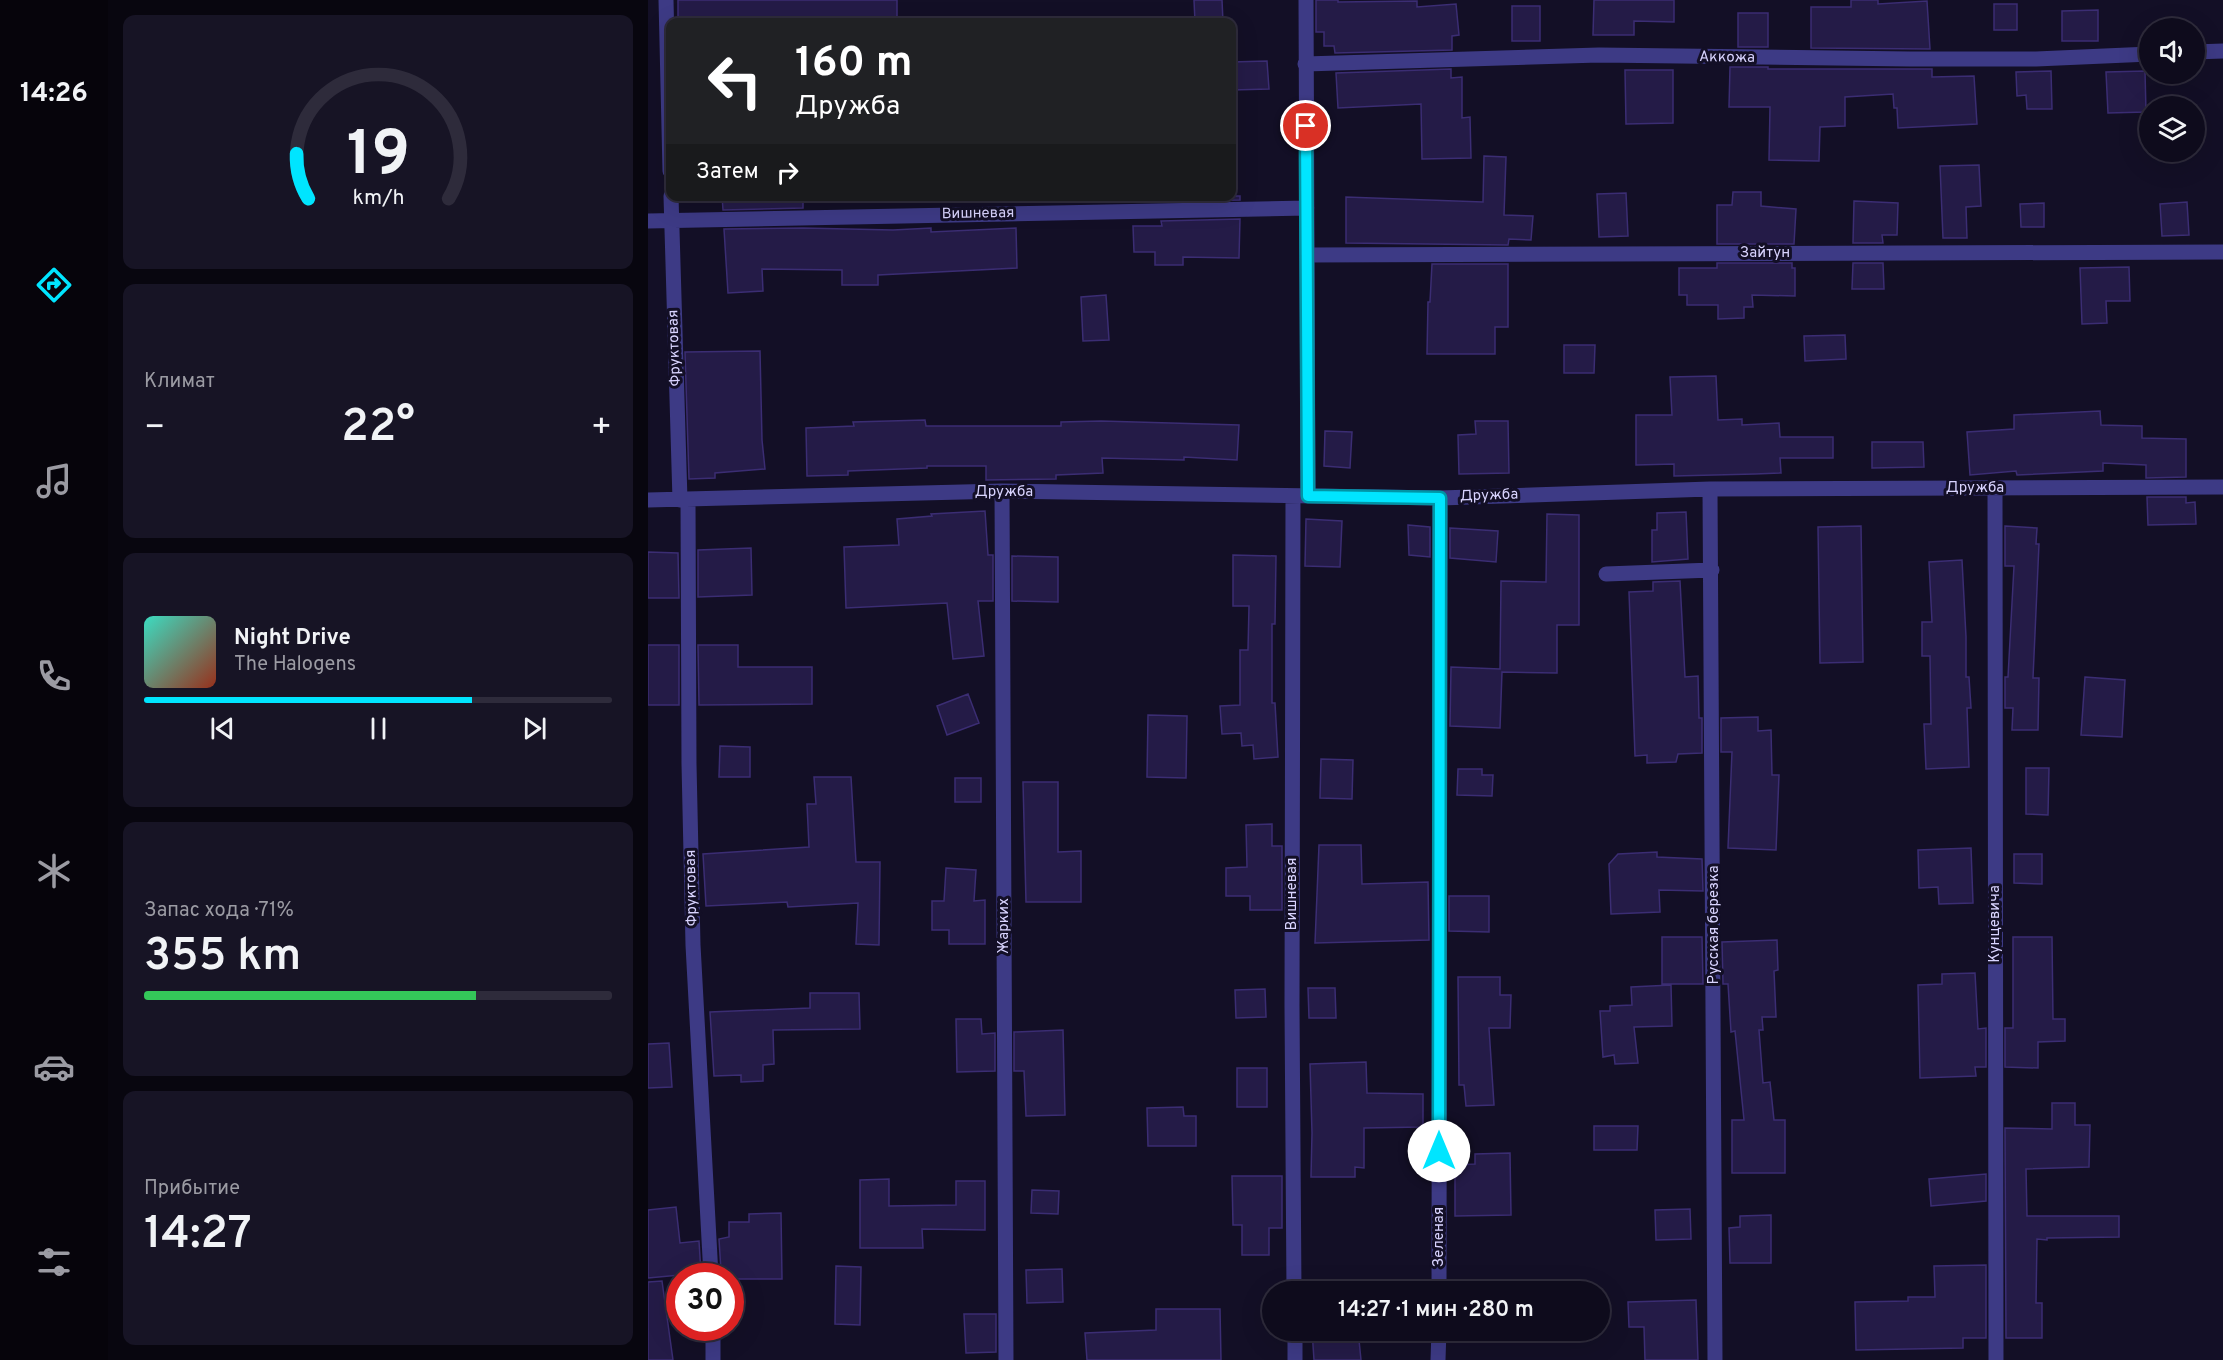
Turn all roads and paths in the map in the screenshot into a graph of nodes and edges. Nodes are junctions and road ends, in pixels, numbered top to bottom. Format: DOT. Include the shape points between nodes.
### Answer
graph roads {
  1 [pos="666,0"];
  2 [pos="1306,0"];
  3 [pos="666,18"];
  4 [pos="2223,51"];
  5 [pos="2205,52"];
  6 [pos="2139,54"];
  7 [pos="1305,64"];
  8 [pos="671,201"];
  9 [pos="1307,208"];
  10 [pos="672,220"];
  11 [pos="648,221"];
  12 [pos="2223,252"];
  13 [pos="1307,255"];
  14 [pos="2223,487"];
  15 [pos="1995,488"];
  16 [pos="1710,489"];
  17 [pos="1002,491"];
  18 [pos="1301,496"];
  19 [pos="1440,498"];
  20 [pos="684,499"];
  21 [pos="648,500"];
  22 [pos="1712,570"];
  23 [pos="1606,574"];
  24 [pos="710,1263"];
  25 [pos="1294,1281"];
  26 [pos="1439,1281"];
  27 [pos="713,1341"];
  28 [pos="1295,1341"];
  29 [pos="1438,1341"];
  30 [pos="713,1360"];
  31 [pos="1006,1360"];
  32 [pos="1295,1360"];
  33 [pos="1438,1360"];
  34 [pos="1716,1360"];
  35 [pos="1996,1360"];
  1 -- 3 [label="street"];
  2 -- 7 [label="street, Вишневая"];
  4 -- 5 [label="street"];
  6 -- 7 [label="street, Аккожа" via="2036,59 1599,55"];
  7 -- 9 [label="street, Вишневая"];
  8 -- 10 [label="street, Фруктовая"];
  9 -- 10 [label="street, Вишневая"];
  9 -- 13 [label="street, Вишневая"];
  10 -- 11 [label="street, Вишневая"];
  10 -- 20 [label="street, Фруктовая"];
  12 -- 13 [label="street, Зайтун"];
  13 -- 18 [label="street, Вишневая"];
  14 -- 15 [label="street, Дружба"];
  15 -- 16 [label="street, Дружба"];
  15 -- 35 [label="street, Кунцевича"];
  16 -- 19 [label="street, Дружба"];
  16 -- 22 [label="street, Русская березка"];
  17 -- 18 [label="street, Дружба"];
  17 -- 20 [label="street, Дружба"];
  17 -- 31 [label="street, Жарких"];
  18 -- 19 [label="street, Дружба"];
  18 -- 25 [label="street, Вишневая" via="1292,1006"];
  19 -- 26 [label="street, Зеленая"];
  20 -- 21 [label="street, Дружба"];
  20 -- 24 [label="street, Фруктовая" via="693,945"];
  22 -- 23 [label="street"];
  22 -- 34 [label="street, Русская березка"];
  27 -- 30 [label="street"];
  28 -- 32 [label="street"];
  29 -- 33 [label="street"];
}
